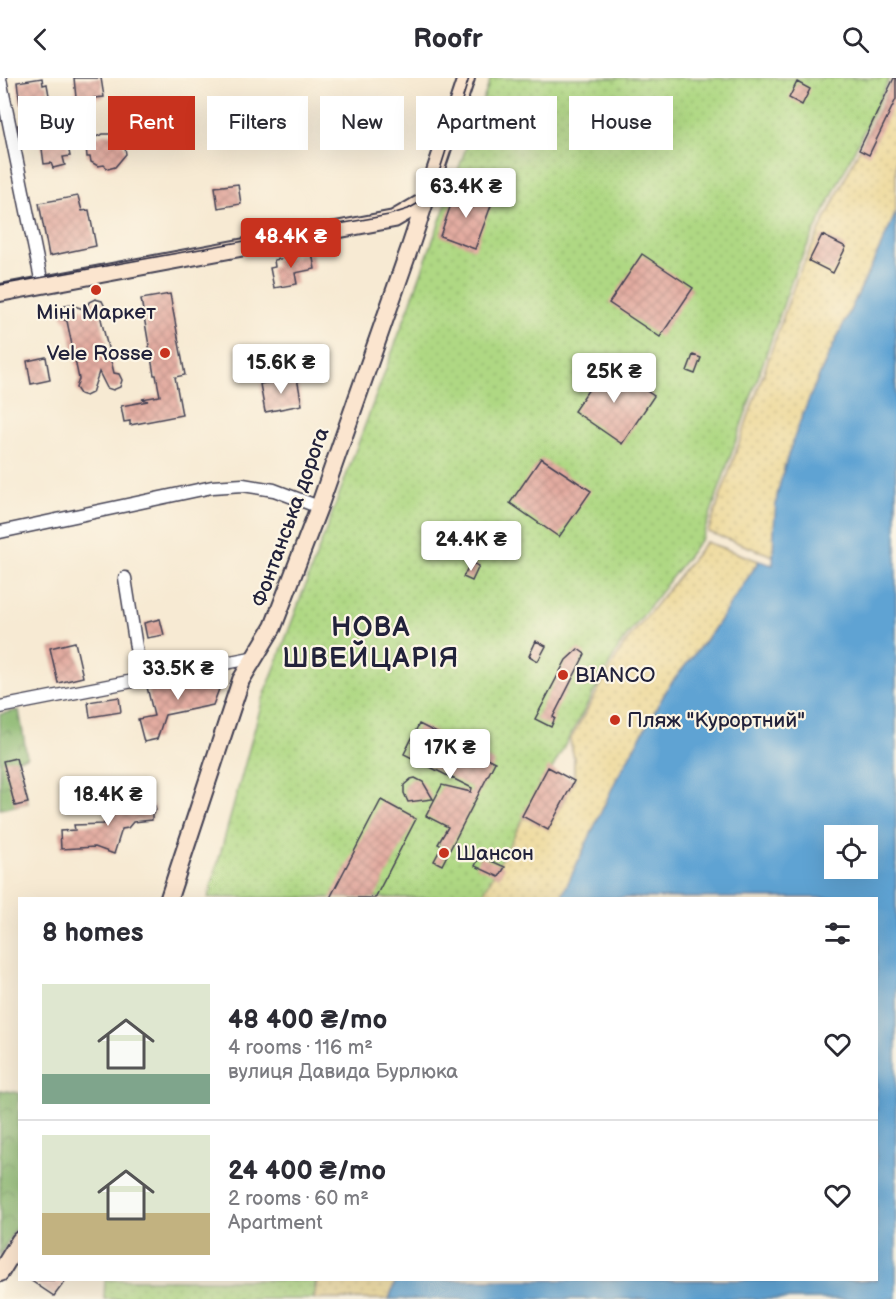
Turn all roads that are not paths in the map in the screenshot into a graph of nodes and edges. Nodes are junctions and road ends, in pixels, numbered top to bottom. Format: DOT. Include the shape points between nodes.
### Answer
graph roads {
  1 [pos="466,78"];
  2 [pos="0,80"];
  3 [pos="425,201"];
  4 [pos="394,219"];
  5 [pos="410,247"];
  6 [pos="42,284"];
  7 [pos="0,293"];
  8 [pos="319,507"];
  9 [pos="0,532"];
  10 [pos="125,578"];
  11 [pos="256,657"];
  12 [pos="141,679"];
  13 [pos="0,707"];
  14 [pos="169,897"];
  15 [pos="18,1243"];
  16 [pos="0,1273"];
  1 -- 3 [label="main road, Фонтанська дорога"];
  2 -- 6 [label="street"];
  3 -- 4 [label="main road"];
  3 -- 5 [label="main road, Фонтанська дорога"];
  4 -- 5 [label="main road"];
  4 -- 6 [label="main road"];
  5 -- 8 [label="main road, Фонтанська дорога"];
  6 -- 7 [label="main road"];
  8 -- 9 [label="street" via="274,490 243,485 212,487"];
  8 -- 11 [label="main road, Фонтанська дорога" via="273,627"];
  10 -- 12 [label="street"];
  11 -- 12 [label="street"];
  11 -- 14 [label="main road, Фонтанська дорога" via="241,680"];
  12 -- 13 [label="street"];
  15 -- 16 [label="main road"];
}
